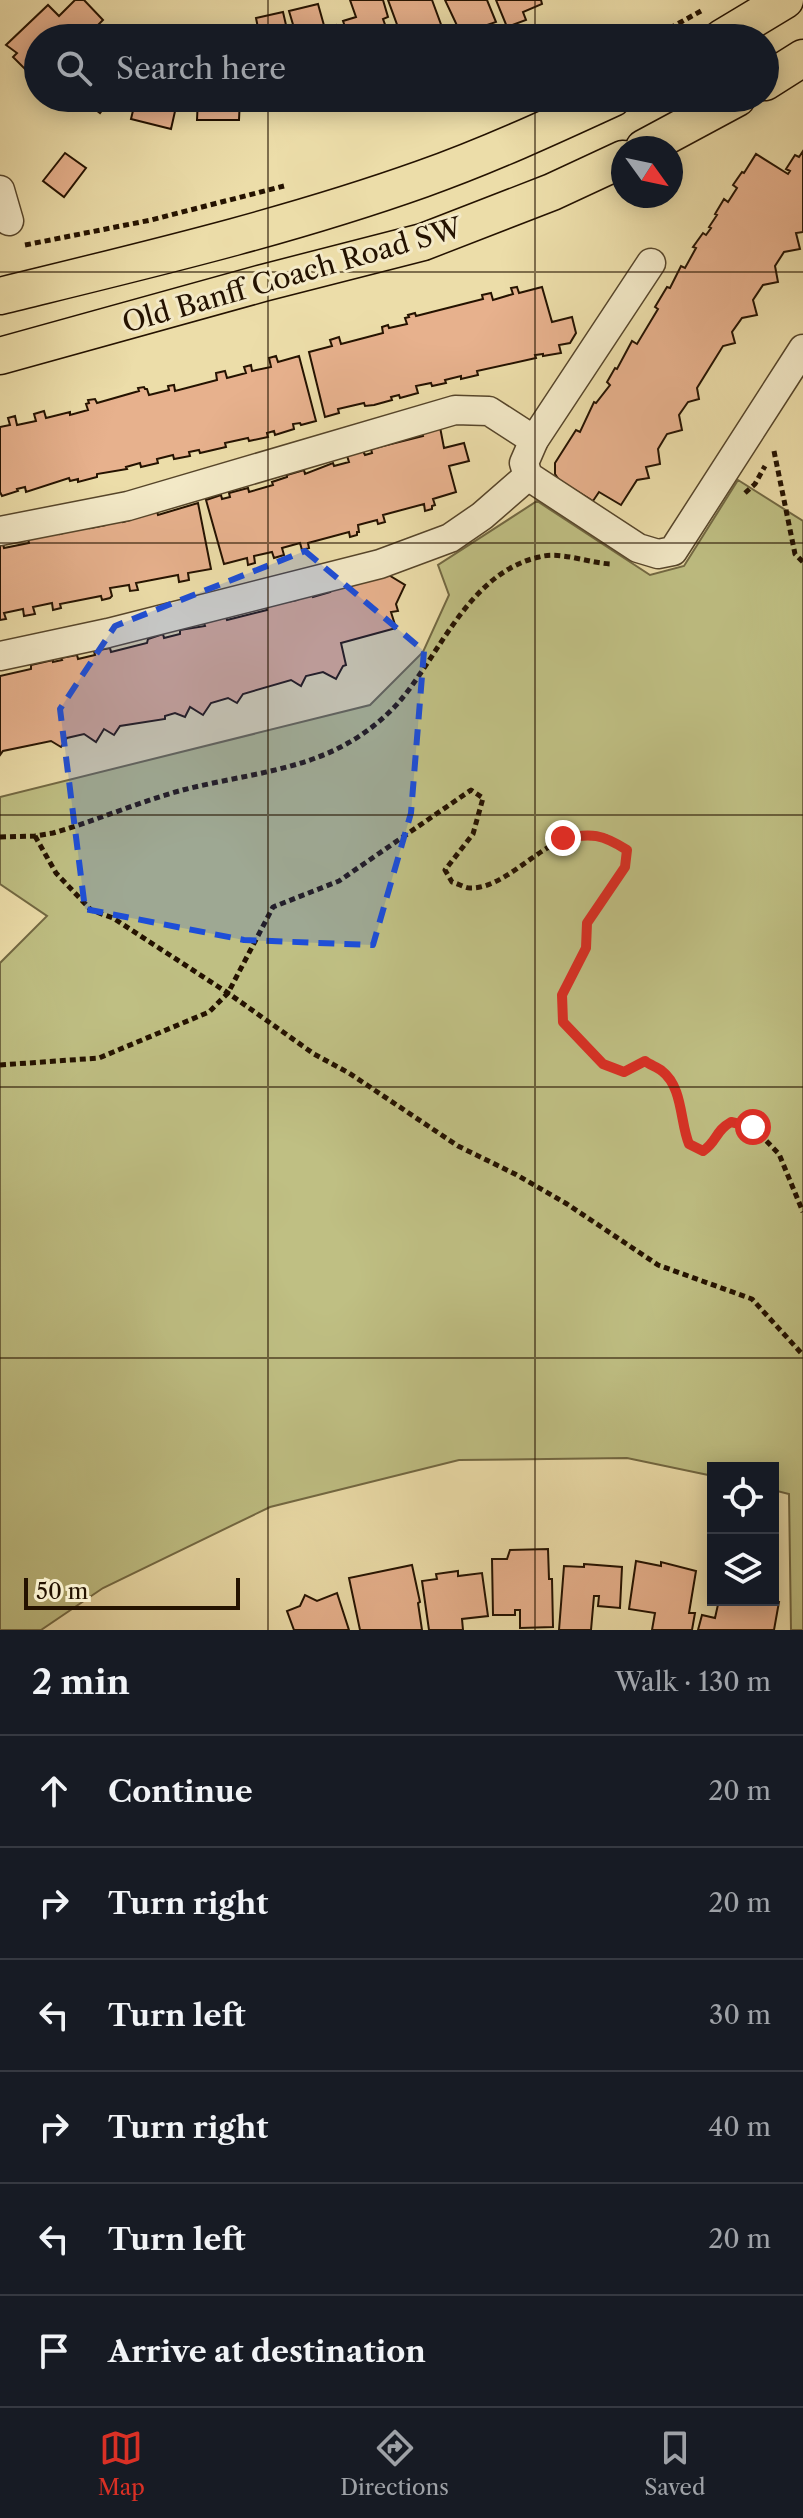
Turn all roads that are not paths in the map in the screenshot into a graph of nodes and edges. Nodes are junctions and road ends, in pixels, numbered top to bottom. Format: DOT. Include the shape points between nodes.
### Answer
graph roads {
  1 [pos="785,0"];
  2 [pos="714,23"];
  3 [pos="803,58"];
  4 [pos="779,73"];
  5 [pos="583,112"];
  6 [pos="711,112"];
  7 [pos="666,136"];
  8 [pos="611,165"];
  9 [pos="0,190"];
  10 [pos="9,221"];
  11 [pos="651,263"];
  12 [pos="103,270"];
  13 [pos="0,279"];
  14 [pos="0,296"];
  15 [pos="803,349"];
  16 [pos="0,356"];
  17 [pos="534,440"];
  18 [pos="528,476"];
  19 [pos="0,531"];
  20 [pos="0,656"];
  1 -- 2 [label="main road"];
  3 -- 4 [label="main road"];
  5 -- 12 [label="main road, Old Banff Coach Road SW" via="423,179 248,233"];
  6 -- 7 [label="main road"];
  8 -- 16 [label="main road, Old Banff Coach Road SW" via="423,242"];
  9 -- 10 [label="street"];
  11 -- 17 [label="street"];
  12 -- 13 [label="main road"];
  12 -- 14 [label="main road, Old Banff Coach Road SW"];
  15 -- 18 [label="street" via="673,551 658,554 638,548"];
  17 -- 18 [label="street" via="524,463"];
  17 -- 19 [label="street" via="489,411 455,410 128,506"];
  18 -- 20 [label="street" via="450,538 380,564"];
}
